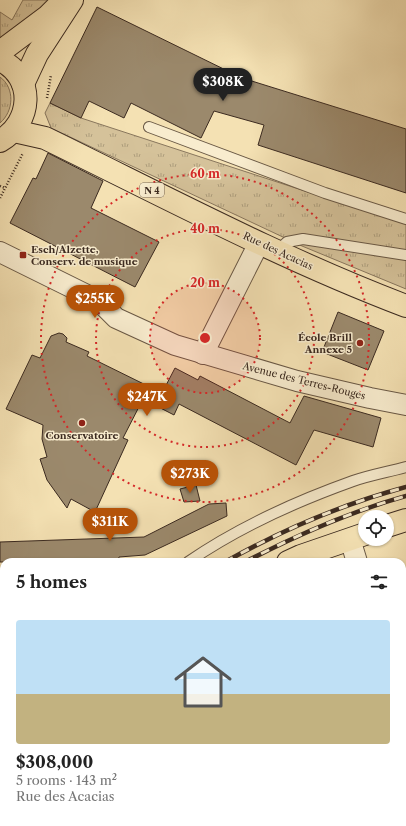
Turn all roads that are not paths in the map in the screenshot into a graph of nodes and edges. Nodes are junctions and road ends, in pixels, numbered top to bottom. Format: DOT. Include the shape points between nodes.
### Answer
graph roads {
  1 [pos="64,0"];
  2 [pos="72,0"];
  3 [pos="0,52"];
  4 [pos="0,60"];
  5 [pos="23,84"];
  6 [pos="24,112"];
  7 [pos="149,127"];
  8 [pos="7,136"];
  9 [pos="45,138"];
  10 [pos="406,219"];
  11 [pos="268,247"];
  12 [pos="0,252"];
  13 [pos="406,255"];
  14 [pos="406,306"];
  15 [pos="203,354"];
  16 [pos="406,405"];
  17 [pos="406,467"];
  18 [pos="406,520"];
  19 [pos="394,524"];
  20 [pos="358,536"];
  21 [pos="194,558"];
  22 [pos="297,558"];
  23 [pos="357,558"];
  1 -- 3 [label="main road" via="21,38"];
  2 -- 5 [label="main road" via="38,54"];
  4 -- 5 [label="main road, N 4" via="16,72"];
  5 -- 6 [label="main road, N 4" via="26,102"];
  6 -- 8 [label="main road, N 4" via="20,122"];
  6 -- 9 [label="main road, Rue des Acacias / N 4"];
  7 -- 10 [label="lane" via="326,193"];
  8 -- 9 [label="main road, Rue des Acacias / N 4"];
  9 -- 11 [label="main road, Rue des Acacias / N 4"];
  11 -- 13 [label="lane" via="303,239"];
  11 -- 14 [label="main road, Rue des Acacias / N 4"];
  11 -- 15 [label="street"];
  12 -- 15 [label="street, Avenue des Terres-Rouges" via="99,301 116,318 175,346"];
  15 -- 16 [label="street, Avenue des Terres-Rouges" via="297,381"];
  17 -- 21 [label="lane" via="353,481 283,510 210,547"];
  18 -- 19 [label="main road"];
  20 -- 22 [label="main road"];
  20 -- 23 [label="street"];
}
